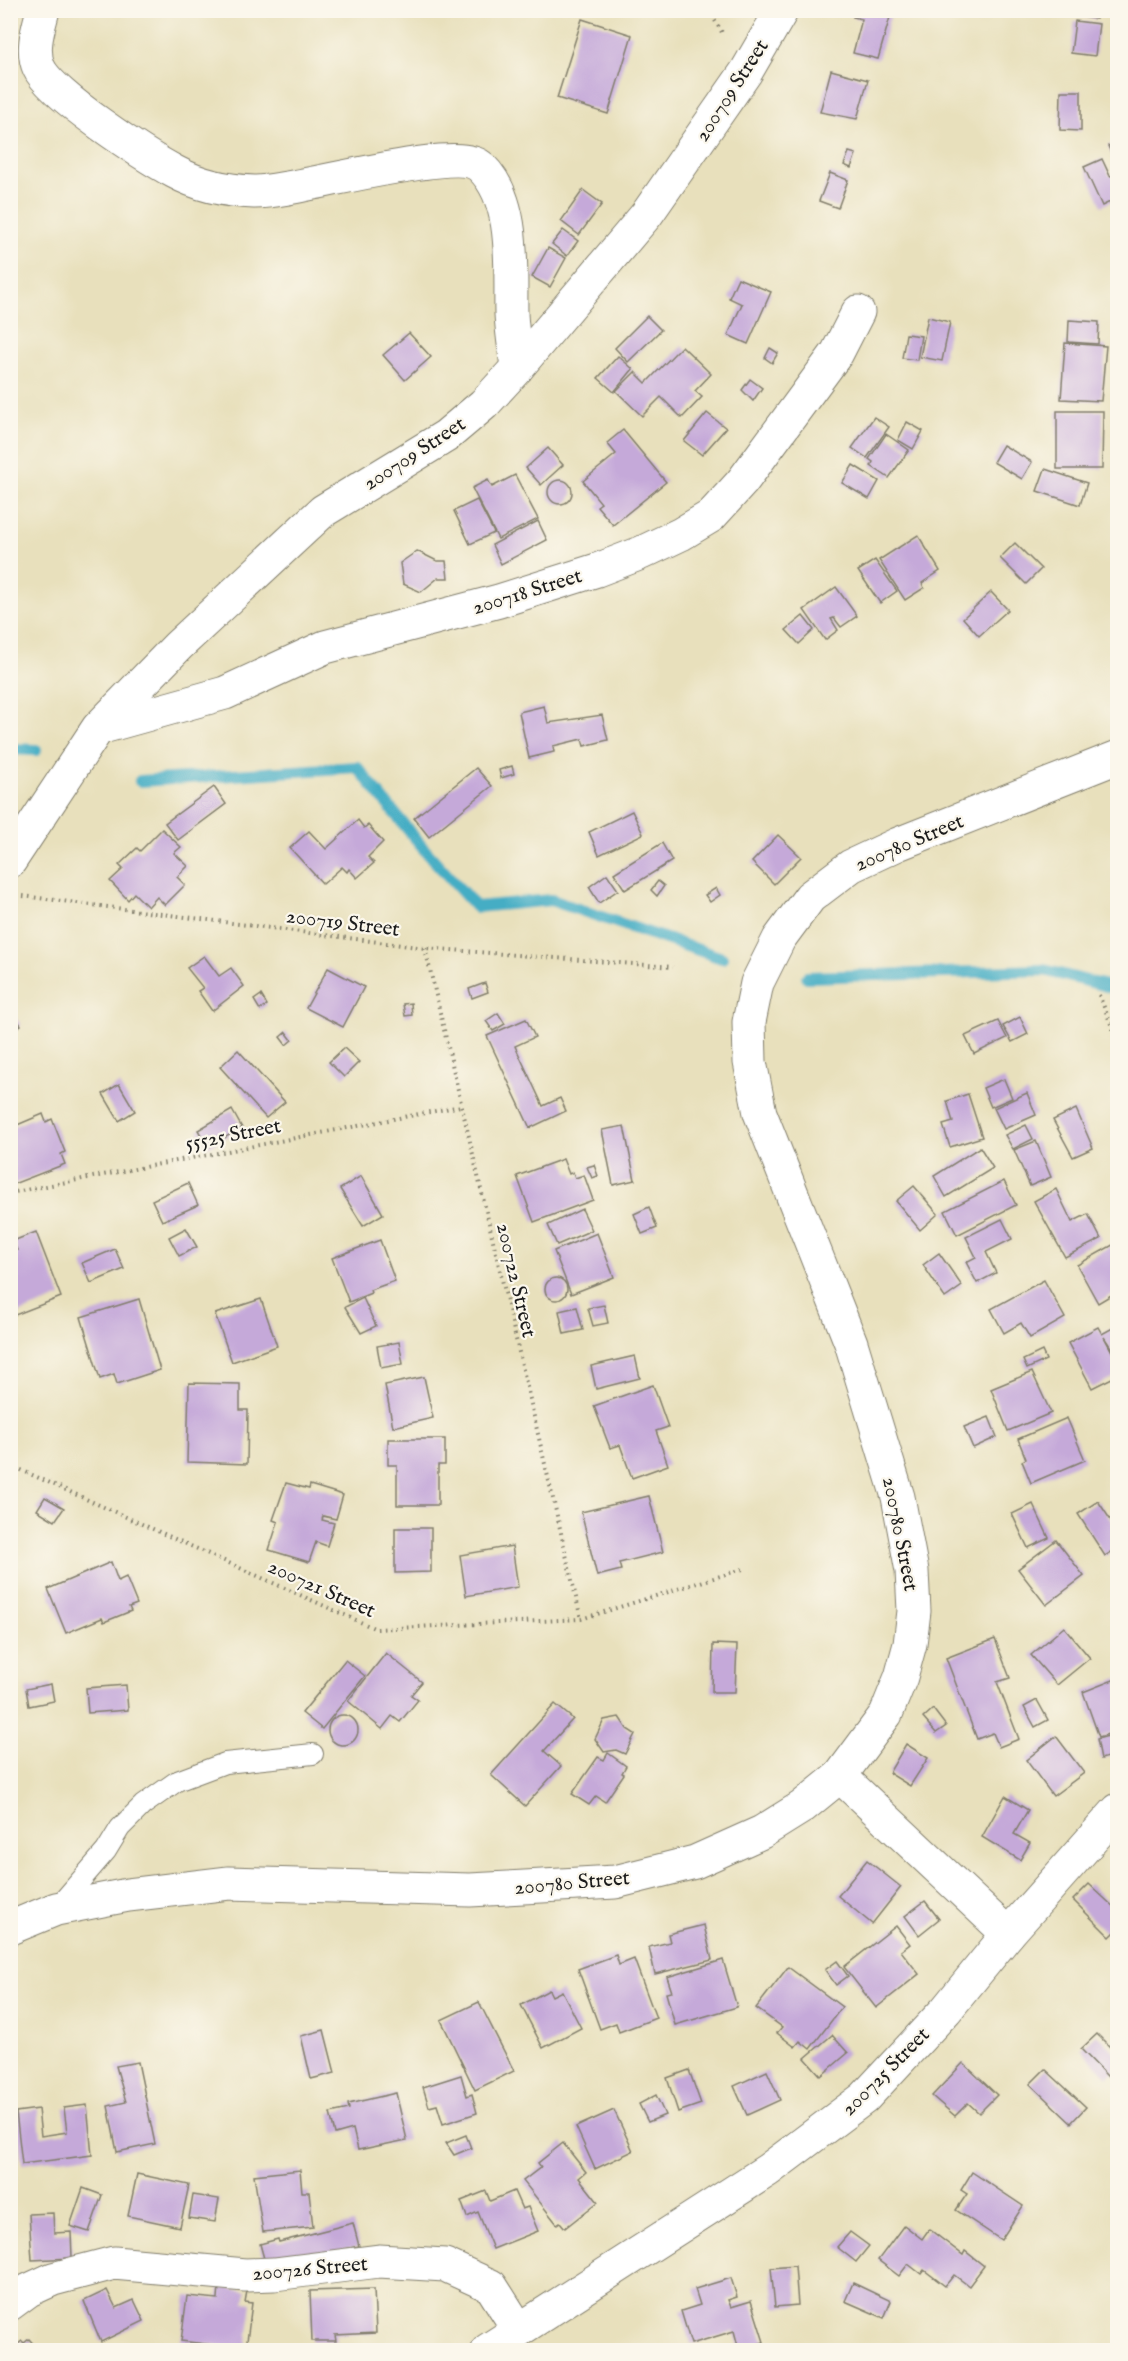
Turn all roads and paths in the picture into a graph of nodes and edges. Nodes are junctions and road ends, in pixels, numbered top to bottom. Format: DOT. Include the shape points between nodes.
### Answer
graph roads {
  1 [pos="43,10"];
  2 [pos="782,10"];
  3 [pos="858,312"];
  4 [pos="518,368"];
  5 [pos="98,728"];
  6 [pos="1118,757"];
  7 [pos="10,861"];
  8 [pos="22,896"];
  9 [pos="425,948"];
  10 [pos="673,967"];
  11 [pos="1099,995"];
  12 [pos="1118,1041"];
  13 [pos="461,1106"];
  14 [pos="10,1193"];
  15 [pos="10,1465"];
  16 [pos="746,1568"];
  17 [pos="580,1619"];
  18 [pos="313,1754"];
  19 [pos="840,1776"];
  20 [pos="1118,1810"];
  21 [pos="56,1909"];
  22 [pos="10,1928"];
  23 [pos="1008,1934"];
  24 [pos="10,2304"];
  25 [pos="519,2330"];
  26 [pos="488,2350"];
  1 -- 4 [label="street" via="36,53 39,68 50,84 76,106 176,172 214,187 256,192 423,163 465,159 479,164 500,199 508,231 511,315"];
  2 -- 4 [label="street, 200709 Street" via="746,72 647,214"];
  3 -- 5 [label="street, 200718 Street" via="837,353 742,482 711,516 681,534 597,570 499,601 325,646 225,693"];
  4 -- 5 [label="street, 200709 Street" via="446,436 323,511 234,591"];
  5 -- 7 [label="street, 200709 Street"];
  6 -- 19 [label="street, 200780 Street" via="851,866 810,897 779,939 757,983 748,1022 750,1062 760,1113 850,1343 898,1497 912,1571 914,1611 901,1677 886,1714"];
  8 -- 9 [label="path, 200719 Street"];
  9 -- 10 [label="path, 200719 Street"];
  9 -- 13 [label="path, 200722 Street"];
  11 -- 12 [label="path"];
  13 -- 14 [label="path, 55525 Street"];
  13 -- 17 [label="path, 200722 Street"];
  15 -- 17 [label="path, 200721 Street" via="376,1629"];
  16 -- 17 [label="path, 200721 Street"];
  18 -- 21 [label="lane" via="225,1763 177,1781 143,1805 120,1828 106,1851"];
  19 -- 21 [label="street, 200780 Street" via="802,1807 762,1832 695,1862 615,1882 470,1890 229,1884 128,1895"];
  19 -- 23 [label="street"];
  20 -- 23 [label="street, 200725 Street"];
  21 -- 22 [label="street, 200780 Street"];
  23 -- 25 [label="street, 200725 Street" via="946,2010 864,2098 768,2170"];
  24 -- 25 [label="street, 200726 Street" via="52,2279 114,2263 245,2275 379,2261 445,2265 491,2286"];
  25 -- 26 [label="street, 200725 Street"];
}
